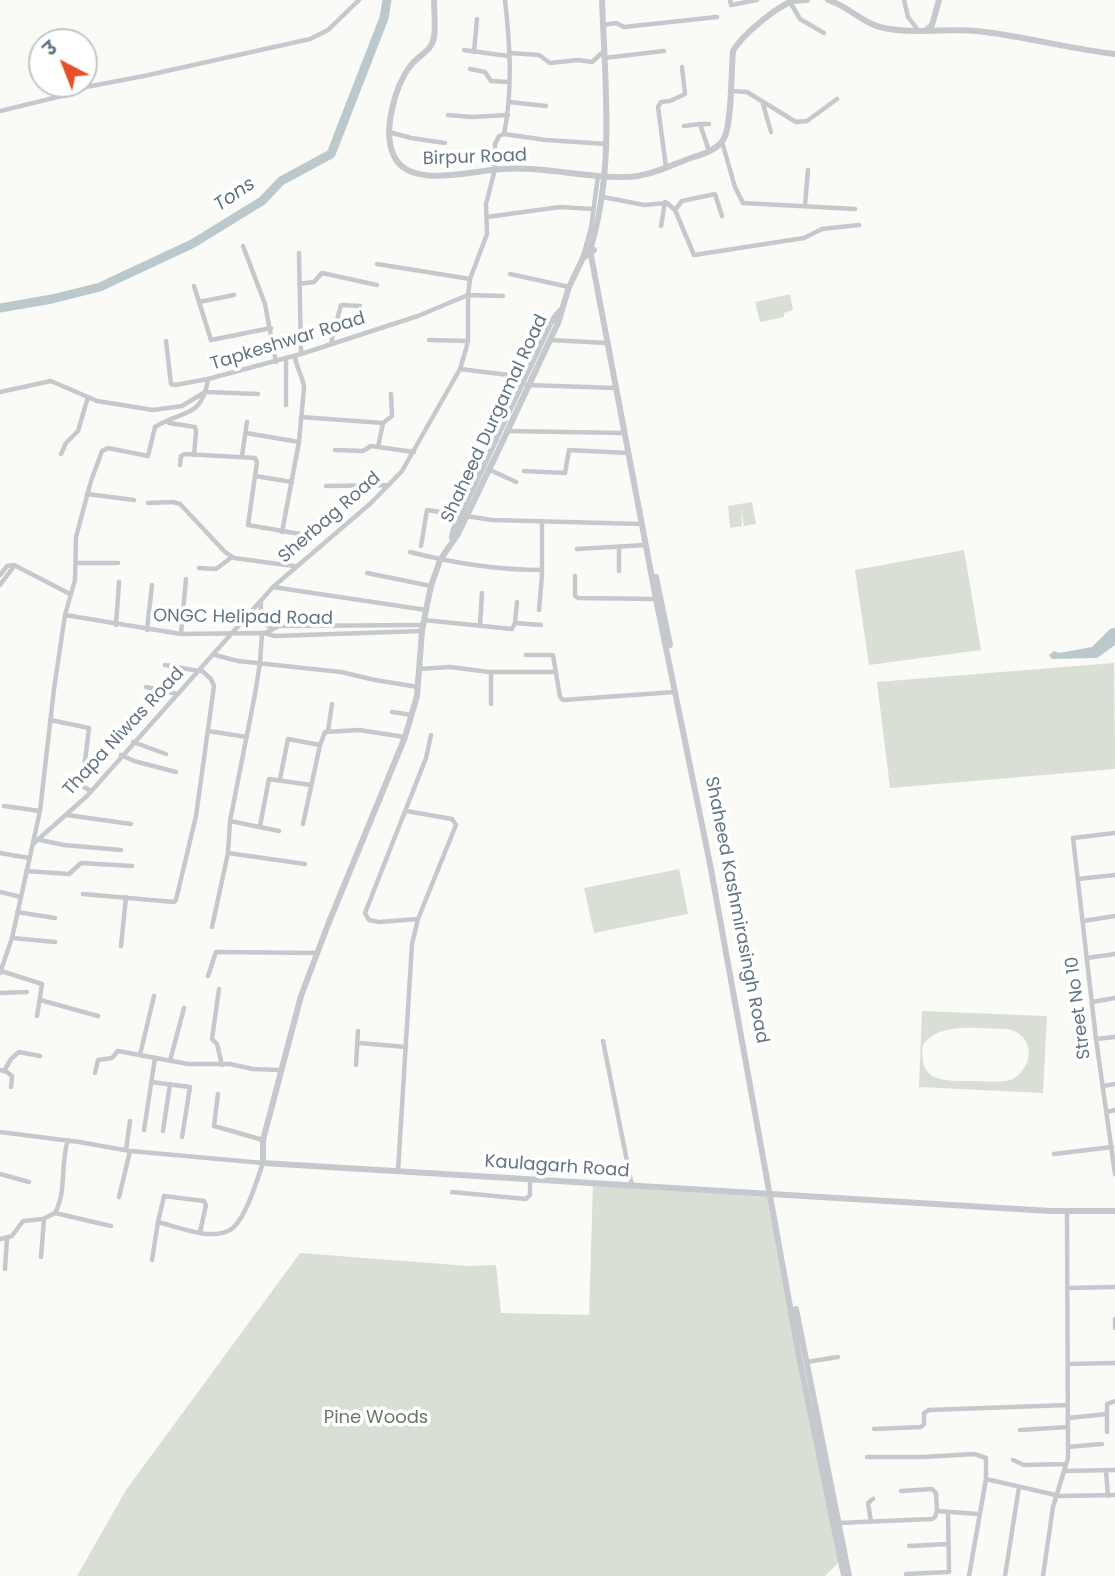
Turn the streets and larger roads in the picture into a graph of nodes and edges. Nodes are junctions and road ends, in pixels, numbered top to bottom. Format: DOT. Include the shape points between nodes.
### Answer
graph roads {
  1 [pos="359,0"];
  2 [pos="434,0"];
  3 [pos="505,0"];
  4 [pos="602,0"];
  5 [pos="730,0"];
  6 [pos="757,0"];
  7 [pos="807,0"];
  8 [pos="828,0"];
  9 [pos="841,0"];
  10 [pos="904,0"];
  11 [pos="939,0"];
  12 [pos="790,2"];
  13 [pos="354,3"];
  14 [pos="845,7"];
  15 [pos="717,17"];
  16 [pos="477,19"];
  17 [pos="603,25"];
  18 [pos="921,31"];
  19 [pos="824,33"];
  20 [pos="464,50"];
  21 [pos="664,51"];
  22 [pos="474,52"];
  23 [pos="509,54"];
  24 [pos="604,54"];
  25 [pos="1115,54"];
  26 [pos="682,67"];
  27 [pos="470,69"];
  28 [pos="509,82"];
  29 [pos="730,91"];
  30 [pos="837,99"];
  31 [pos="509,102"];
  32 [pos="762,103"];
  33 [pos="546,106"];
  34 [pos="0,111"];
  35 [pos="448,114"];
  36 [pos="508,115"];
  37 [pos="700,124"];
  38 [pos="709,124"];
  39 [pos="684,126"];
  40 [pos="389,132"];
  41 [pos="771,132"];
  42 [pos="504,134"];
  43 [pos="722,142"];
  44 [pos="445,143"];
  45 [pos="607,144"];
  46 [pos="709,151"];
  47 [pos="666,167"];
  48 [pos="495,169"];
  49 [pos="808,170"];
  50 [pos="602,176"];
  51 [pos="603,197"];
  52 [pos="665,202"];
  53 [pos="805,205"];
  54 [pos="593,209"];
  55 [pos="855,209"];
  56 [pos="675,210"];
  57 [pos="722,216"];
  58 [pos="486,217"];
  59 [pos="859,225"];
  60 [pos="661,226"];
  61 [pos="243,246"];
  62 [pos="592,248"];
  63 [pos="299,253"];
  64 [pos="583,257"];
  65 [pos="377,264"];
  66 [pos="510,274"];
  67 [pos="470,279"];
  68 [pos="299,284"];
  69 [pos="377,285"];
  70 [pos="194,286"];
  71 [pos="569,287"];
  72 [pos="234,295"];
  73 [pos="468,295"];
  74 [pos="503,296"];
  75 [pos="199,302"];
  76 [pos="360,306"];
  77 [pos="271,328"];
  78 [pos="429,340"];
  79 [pos="547,340"];
  80 [pos="166,341"];
  81 [pos="468,341"];
  82 [pos="608,343"];
  83 [pos="330,344"];
  84 [pos="301,354"];
  85 [pos="295,356"];
  86 [pos="286,359"];
  87 [pos="276,362"];
  88 [pos="460,369"];
  89 [pos="208,379"];
  90 [pos="526,382"];
  91 [pos="617,388"];
  92 [pos="0,391"];
  93 [pos="206,392"];
  94 [pos="258,394"];
  95 [pos="391,394"];
  96 [pos="88,397"];
  97 [pos="286,405"];
  98 [pos="301,417"];
  99 [pos="247,422"];
  100 [pos="167,423"];
  101 [pos="383,423"];
  102 [pos="504,431"];
  103 [pos="246,433"];
  104 [pos="625,433"];
  105 [pos="299,442"];
  106 [pos="378,447"];
  107 [pos="335,450"];
  108 [pos="414,452"];
  109 [pos="61,454"];
  110 [pos="629,454"];
  111 [pos="194,455"];
  112 [pos="242,456"];
  113 [pos="180,465"];
  114 [pos="486,468"];
  115 [pos="524,471"];
  116 [pos="255,476"];
  117 [pos="292,482"];
  118 [pos="516,482"];
  119 [pos="390,485"];
  120 [pos="326,486"];
  121 [pos="87,494"];
  122 [pos="134,500"];
  123 [pos="148,503"];
  124 [pos="463,517"];
  125 [pos="542,521"];
  126 [pos="642,524"];
  127 [pos="282,532"];
  128 [pos="300,534"];
  129 [pos="646,545"];
  130 [pos="421,546"];
  131 [pos="619,547"];
  132 [pos="577,549"];
  133 [pos="410,552"];
  134 [pos="232,557"];
  135 [pos="440,560"];
  136 [pos="77,563"];
  137 [pos="118,563"];
  138 [pos="14,565"];
  139 [pos="295,566"];
  140 [pos="198,568"];
  141 [pos="542,570"];
  142 [pos="619,571"];
  143 [pos="367,573"];
  144 [pos="0,575"];
  145 [pos="575,576"];
  146 [pos="186,579"];
  147 [pos="119,582"];
  148 [pos="0,585"];
  149 [pos="152,586"];
  150 [pos="431,586"];
  151 [pos="273,587"];
  152 [pos="482,593"];
  153 [pos="70,594"];
  154 [pos="262,599"];
  155 [pos="656,599"];
  156 [pos="517,602"];
  157 [pos="426,610"];
  158 [pos="538,610"];
  159 [pos="65,615"];
  160 [pos="515,624"];
  161 [pos="116,625"];
  162 [pos="423,625"];
  163 [pos="480,625"];
  164 [pos="541,625"];
  165 [pos="272,628"];
  166 [pos="147,630"];
  167 [pos="263,633"];
  168 [pos="181,634"];
  169 [pos="233,635"];
  170 [pos="215,654"];
  171 [pos="526,655"];
  172 [pos="260,663"];
  173 [pos="165,665"];
  174 [pos="419,669"];
  175 [pos="200,671"];
  176 [pos="491,672"];
  177 [pos="555,672"];
  178 [pos="146,687"];
  179 [pos="418,687"];
  180 [pos="676,692"];
  181 [pos="177,694"];
  182 [pos="332,704"];
  183 [pos="491,704"];
  184 [pos="392,712"];
  185 [pos="412,715"];
  186 [pos="50,720"];
  187 [pos="328,731"];
  188 [pos="208,732"];
  189 [pos="431,735"];
  190 [pos="247,737"];
  191 [pos="405,737"];
  192 [pos="133,742"];
  193 [pos="320,745"];
  194 [pos="166,754"];
  195 [pos="121,755"];
  196 [pos="176,772"];
  197 [pos="280,779"];
  198 [pos="311,785"];
  199 [pos="91,792"];
  200 [pos="4,806"];
  201 [pos="40,811"];
  202 [pos="406,811"];
  203 [pos="66,815"];
  204 [pos="230,821"];
  205 [pos="131,824"];
  206 [pos="303,824"];
  207 [pos="260,826"];
  208 [pos="279,831"];
  209 [pos="1115,833"];
  210 [pos="39,840"];
  211 [pos="33,844"];
  212 [pos="121,850"];
  213 [pos="0,853"];
  214 [pos="228,853"];
  215 [pos="29,858"];
  216 [pos="305,864"];
  217 [pos="132,866"];
  218 [pos="26,871"];
  219 [pos="1115,875"];
  220 [pos="1078,879"];
  221 [pos="0,892"];
  222 [pos="83,894"];
  223 [pos="20,897"];
  224 [pos="126,897"];
  225 [pos="17,912"];
  226 [pos="1115,916"];
  227 [pos="55,918"];
  228 [pos="418,919"];
  229 [pos="1083,921"];
  230 [pos="212,927"];
  231 [pos="12,938"];
  232 [pos="55,942"];
  233 [pos="121,946"];
  234 [pos="317,953"];
  235 [pos="1115,954"];
  236 [pos="1087,958"];
  237 [pos="0,971"];
  238 [pos="208,976"];
  239 [pos="219,989"];
  240 [pos="27,992"];
  241 [pos="0,993"];
  242 [pos="154,996"];
  243 [pos="1115,998"];
  244 [pos="40,1000"];
  245 [pos="1092,1002"];
  246 [pos="184,1008"];
  247 [pos="37,1016"];
  248 [pos="98,1016"];
  249 [pos="358,1031"];
  250 [pos="1115,1037"];
  251 [pos="1096,1039"];
  252 [pos="603,1041"];
  253 [pos="359,1043"];
  254 [pos="406,1047"];
  255 [pos="140,1055"];
  256 [pos="40,1056"];
  257 [pos="155,1058"];
  258 [pos="170,1061"];
  259 [pos="222,1065"];
  260 [pos="356,1065"];
  261 [pos="2,1070"];
  262 [pos="280,1070"];
  263 [pos="95,1073"];
  264 [pos="151,1082"];
  265 [pos="170,1084"];
  266 [pos="1115,1084"];
  267 [pos="1103,1086"];
  268 [pos="11,1087"];
  269 [pos="218,1094"];
  270 [pos="1115,1110"];
  271 [pos="1107,1112"];
  272 [pos="130,1121"];
  273 [pos="144,1130"];
  274 [pos="163,1131"];
  275 [pos="0,1132"];
  276 [pos="182,1137"];
  277 [pos="68,1140"];
  278 [pos="263,1140"];
  279 [pos="1112,1147"];
  280 [pos="128,1151"];
  281 [pos="1054,1154"];
  282 [pos="1114,1160"];
  283 [pos="263,1163"];
  284 [pos="398,1171"];
  285 [pos="0,1174"];
  286 [pos="1115,1174"];
  287 [pos="530,1180"];
  288 [pos="29,1182"];
  289 [pos="632,1186"];
  290 [pos="452,1192"];
  291 [pos="772,1194"];
  292 [pos="119,1197"];
  293 [pos="1067,1211"];
  294 [pos="1115,1211"];
  295 [pos="55,1213"];
  296 [pos="44,1219"];
  297 [pos="158,1222"];
  298 [pos="111,1226"];
  299 [pos="200,1232"];
  300 [pos="7,1238"];
  301 [pos="0,1239"];
  302 [pos="41,1257"];
  303 [pos="152,1260"];
  304 [pos="5,1269"];
  305 [pos="1115,1287"];
  306 [pos="1067,1288"];
  307 [pos="1115,1319"];
  308 [pos="1115,1328"];
  309 [pos="838,1357"];
  310 [pos="805,1362"];
  311 [pos="1115,1363"];
  312 [pos="1068,1364"];
  313 [pos="1115,1401"];
  314 [pos="1068,1405"];
  315 [pos="1107,1414"];
  316 [pos="1068,1418"];
  317 [pos="1068,1427"];
  318 [pos="874,1429"];
  319 [pos="1020,1430"];
  320 [pos="1107,1432"];
  321 [pos="1102,1444"];
  322 [pos="1068,1447"];
  323 [pos="867,1457"];
  324 [pos="1013,1460"];
  325 [pos="1067,1464"];
  326 [pos="1115,1470"];
  327 [pos="1065,1471"];
  328 [pos="1106,1471"];
  329 [pos="986,1479"];
  330 [pos="1019,1488"];
  331 [pos="901,1492"];
  332 [pos="1057,1495"];
  333 [pos="1115,1495"];
  334 [pos="1108,1496"];
  335 [pos="873,1499"];
  336 [pos="937,1511"];
  337 [pos="948,1513"];
  338 [pos="979,1514"];
  339 [pos="871,1522"];
  340 [pos="836,1524"];
  341 [pos="948,1545"];
  342 [pos="909,1546"];
  343 [pos="906,1574"];
  344 [pos="846,1576"];
  345 [pos="969,1576"];
  346 [pos="1005,1576"];
  347 [pos="1043,1576"];
  1 -- 13 [label="street"];
  2 -- 40 [label="street" via="434,37 405,73"];
  3 -- 23 [label="street"];
  4 -- 17 [label="street"];
  5 -- 6 [label="street" via="731,5"];
  7 -- 12 [label="street"];
  8 -- 14 [label="street"];
  9 -- 14 [label="street"];
  10 -- 18 [label="street" via="908,17"];
  11 -- 18 [label="street" via="933,22"];
  12 -- 19 [label="street" via="798,17"];
  12 -- 29 [label="street" via="735,47"];
  13 -- 34 [label="street" via="328,30 310,39 86,87"];
  14 -- 18 [label="street" via="869,24"];
  15 -- 17 [label="street" via="625,27"];
  16 -- 22 [label="street"];
  17 -- 24 [label="street"];
  18 -- 25 [label="street" via="996,33"];
  20 -- 22 [label="street"];
  21 -- 24 [label="street"];
  22 -- 23 [label="street"];
  23 -- 24 [label="street" via="539,54 555,63 592,62"];
  23 -- 28 [label="street"];
  24 -- 45 [label="street"];
  26 -- 47 [label="street" via="685,94 658,107"];
  27 -- 28 [label="street" via="485,72 491,81"];
  28 -- 31 [label="street"];
  29 -- 32 [label="street" via="747,92"];
  29 -- 43 [label="street"];
  30 -- 32 [label="street" via="801,122"];
  31 -- 33 [label="street"];
  31 -- 36 [label="street"];
  32 -- 41 [label="street"];
  35 -- 36 [label="street"];
  36 -- 42 [label="street"];
  37 -- 38 [label="street"];
  37 -- 39 [label="street"];
  37 -- 46 [label="street"];
  40 -- 44 [label="street"];
  40 -- 48 [label="street, Birpur Road" via="394,156 417,175"];
  42 -- 45 [label="street"];
  42 -- 48 [label="street" via="495,144"];
  43 -- 46 [label="street, Birpur Road"];
  43 -- 53 [label="street" via="742,202"];
  45 -- 50 [label="street"];
  46 -- 47 [label="street, Birpur Road"];
  47 -- 50 [label="street, Birpur Road" via="644,175"];
  48 -- 50 [label="street, Birpur Road"];
  48 -- 58 [label="street"];
  49 -- 53 [label="street"];
  50 -- 51 [label="street"];
  50 -- 54 [label="street"];
  51 -- 52 [label="street" via="643,205"];
  51 -- 62 [label="street"];
  52 -- 56 [label="street"];
  52 -- 60 [label="street"];
  53 -- 55 [label="street"];
  54 -- 58 [label="street" via="560,207"];
  54 -- 64 [label="street"];
  56 -- 57 [label="street" via="682,201 715,194"];
  56 -- 59 [label="street" via="694,255"];
  58 -- 67 [label="street" via="484,244"];
  61 -- 77 [label="street"];
  62 -- 64 [label="street, Shaheed Durgamal Road"];
  62 -- 82 [label="street, Shaheed Kashmirasingh Road"];
  62 -- 291 [label="street, Shaheed Kashmirasingh Road" via="714,863"];
  63 -- 68 [label="street"];
  64 -- 71 [label="street, Shaheed Durgamal Road"];
  65 -- 67 [label="street"];
  66 -- 71 [label="street"];
  67 -- 73 [label="street"];
  68 -- 69 [label="street" via="314,282 322,273"];
  68 -- 84 [label="street"];
  70 -- 75 [label="street"];
  71 -- 79 [label="street, Shaheed Durgamal Road" via="558,323"];
  72 -- 75 [label="street"];
  73 -- 74 [label="street"];
  73 -- 81 [label="street, Sherbag Road"];
  73 -- 83 [label="street, Tapkeshwar Road"];
  75 -- 77 [label="street" via="211,340"];
  76 -- 83 [label="street" via="341,305"];
  77 -- 87 [label="street"];
  78 -- 81 [label="street"];
  79 -- 82 [label="street"];
  79 -- 90 [label="street, Shaheed Durgamal Road"];
  80 -- 89 [label="street" via="171,384"];
  81 -- 88 [label="street, Sherbag Road"];
  82 -- 91 [label="street, Shaheed Kashmirasingh Road"];
  83 -- 84 [label="street, Tapkeshwar Road"];
  84 -- 85 [label="street, Tapkeshwar Road"];
  85 -- 86 [label="street, Tapkeshwar Road"];
  85 -- 98 [label="street" via="303,380"];
  86 -- 87 [label="street, Tapkeshwar Road"];
  86 -- 97 [label="street"];
  87 -- 89 [label="street, Tapkeshwar Road"];
  88 -- 90 [label="street"];
  88 -- 108 [label="street, Sherbag Road"];
  89 -- 93 [label="street, Tapkeshwar Road"];
  90 -- 91 [label="street"];
  90 -- 102 [label="street, Shaheed Durgamal Road"];
  91 -- 104 [label="street, Shaheed Kashmirasingh Road"];
  92 -- 96 [label="street, Tapkeshwar Road" via="51,381"];
  93 -- 94 [label="street"];
  93 -- 96 [label="street, Tapkeshwar Road" via="170,409 134,408"];
  93 -- 100 [label="street" via="196,408"];
  95 -- 101 [label="street" via="392,416"];
  96 -- 109 [label="street" via="78,431"];
  98 -- 101 [label="street"];
  98 -- 105 [label="street"];
  99 -- 103 [label="street"];
  100 -- 111 [label="street" via="195,427"];
  100 -- 121 [label="street" via="155,427 148,456 107,448 102,451"];
  101 -- 106 [label="street"];
  102 -- 104 [label="street"];
  102 -- 114 [label="street, Shaheed Durgamal Road"];
  103 -- 105 [label="street"];
  103 -- 112 [label="street"];
  104 -- 110 [label="street, Shaheed Kashmirasingh Road"];
  105 -- 117 [label="street"];
  106 -- 107 [label="street"];
  106 -- 108 [label="street"];
  108 -- 119 [label="street, Sherbag Road"];
  110 -- 115 [label="street" via="569,450 565,473"];
  110 -- 126 [label="street, Shaheed Kashmirasingh Road"];
  111 -- 112 [label="street"];
  111 -- 113 [label="street" via="183,455"];
  112 -- 116 [label="street" via="256,460"];
  114 -- 118 [label="street"];
  114 -- 124 [label="street, Shaheed Durgamal Road"];
  116 -- 117 [label="street"];
  116 -- 127 [label="street" via="248,525"];
  117 -- 127 [label="street"];
  119 -- 120 [label="street"];
  119 -- 139 [label="street, Sherbag Road"];
  121 -- 122 [label="street"];
  121 -- 136 [label="street" via="76,537"];
  123 -- 134 [label="street" via="180,504"];
  124 -- 125 [label="street"];
  124 -- 130 [label="street" via="427,510"];
  124 -- 135 [label="street, Shaheed Durgamal Road" via="458,534"];
  125 -- 126 [label="street"];
  125 -- 141 [label="street"];
  126 -- 129 [label="street, Shaheed Kashmirasingh Road"];
  127 -- 128 [label="street"];
  129 -- 131 [label="street"];
  129 -- 155 [label="street, Shaheed Kashmirasingh Road"];
  131 -- 132 [label="street"];
  131 -- 142 [label="street"];
  133 -- 135 [label="street"];
  134 -- 139 [label="street"];
  134 -- 140 [label="street" via="216,569"];
  135 -- 141 [label="street"];
  135 -- 150 [label="street, Shaheed Durgamal Road"];
  136 -- 137 [label="street"];
  136 -- 153 [label="street"];
  138 -- 144 [label="street"];
  138 -- 148 [label="street"];
  138 -- 153 [label="street"];
  139 -- 151 [label="street, Sherbag Road"];
  141 -- 158 [label="street"];
  143 -- 150 [label="street"];
  145 -- 155 [label="street" via="578,598"];
  146 -- 168 [label="street"];
  147 -- 161 [label="street"];
  149 -- 166 [label="street"];
  150 -- 157 [label="street, Shaheed Durgamal Road"];
  151 -- 154 [label="street, Sherbag Road"];
  151 -- 157 [label="street"];
  152 -- 163 [label="street"];
  153 -- 159 [label="street"];
  154 -- 165 [label="street" via="260,621"];
  154 -- 169 [label="street, Sherbag Road"];
  155 -- 180 [label="street, Shaheed Kashmirasingh Road"];
  156 -- 160 [label="street"];
  157 -- 162 [label="street, Shaheed Durgamal Road"];
  159 -- 161 [label="street, ONGC Helipad Road"];
  159 -- 186 [label="street"];
  160 -- 163 [label="street" via="512,629"];
  160 -- 164 [label="street"];
  161 -- 166 [label="street, ONGC Helipad Road"];
  162 -- 163 [label="street"];
  162 -- 165 [label="street"];
  162 -- 167 [label="street, ONGC Helipad Road" via="275,636"];
  162 -- 174 [label="street, Shaheed Durgamal Road"];
  165 -- 167 [label="street"];
  166 -- 168 [label="street, ONGC Helipad Road"];
  167 -- 169 [label="street, ONGC Helipad Road"];
  167 -- 172 [label="street"];
  168 -- 169 [label="street, ONGC Helipad Road"];
  169 -- 170 [label="street, Thapa Niwas Road"];
  170 -- 172 [label="street"];
  170 -- 175 [label="street, Thapa Niwas Road"];
  171 -- 177 [label="street" via="553,654"];
  172 -- 179 [label="street"];
  172 -- 190 [label="street"];
  173 -- 175 [label="street"];
  174 -- 176 [label="street"];
  174 -- 179 [label="street, Shaheed Durgamal Road"];
  175 -- 181 [label="street, Thapa Niwas Road"];
  175 -- 188 [label="street" via="213,684"];
  176 -- 177 [label="street"];
  176 -- 183 [label="street"];
  177 -- 180 [label="street" via="563,700"];
  178 -- 181 [label="street"];
  179 -- 185 [label="street, Shaheed Durgamal Road"];
  180 -- 291 [label="street, Shaheed Kashmirasingh Road"];
  181 -- 192 [label="street, Thapa Niwas Road"];
  182 -- 187 [label="street"];
  184 -- 185 [label="street"];
  185 -- 191 [label="street, Shaheed Durgamal Road"];
  186 -- 199 [label="street" via="89,728 82,786"];
  186 -- 201 [label="street"];
  187 -- 191 [label="street"];
  187 -- 193 [label="street"];
  188 -- 190 [label="street"];
  188 -- 224 [label="street" via="196,816 176,900"];
  189 -- 202 [label="street"];
  190 -- 204 [label="street"];
  191 -- 234 [label="street, Shaheed Durgamal Road"];
  192 -- 194 [label="street"];
  192 -- 195 [label="street, Thapa Niwas Road"];
  193 -- 197 [label="street" via="288,739"];
  193 -- 198 [label="street"];
  195 -- 196 [label="street"];
  195 -- 199 [label="street, Thapa Niwas Road"];
  197 -- 198 [label="street"];
  197 -- 207 [label="street" via="268,780"];
  198 -- 206 [label="street"];
  199 -- 203 [label="street, Thapa Niwas Road"];
  200 -- 201 [label="street"];
  201 -- 211 [label="street"];
  202 -- 228 [label="street" via="456,822"];
  202 -- 228 [label="street" via="365,913 369,920 379,922"];
  203 -- 205 [label="street"];
  203 -- 210 [label="street, Thapa Niwas Road"];
  204 -- 207 [label="street"];
  204 -- 214 [label="street"];
  207 -- 208 [label="street"];
  209 -- 220 [label="street, Street No 10" via="1073,838"];
  210 -- 211 [label="street, Thapa Niwas Road"];
  210 -- 212 [label="street"];
  211 -- 215 [label="street"];
  213 -- 215 [label="street"];
  214 -- 216 [label="street"];
  214 -- 230 [label="street"];
  215 -- 218 [label="street"];
  217 -- 218 [label="street" via="81,863 69,874"];
  218 -- 223 [label="street"];
  219 -- 220 [label="street"];
  220 -- 229 [label="street, Street No 10"];
  221 -- 223 [label="street"];
  222 -- 224 [label="street"];
  223 -- 225 [label="street"];
  224 -- 233 [label="street"];
  225 -- 227 [label="street"];
  225 -- 231 [label="street"];
  226 -- 229 [label="street"];
  228 -- 254 [label="street" via="412,944"];
  229 -- 236 [label="street, Street No 10"];
  231 -- 232 [label="street"];
  231 -- 237 [label="street"];
  234 -- 238 [label="street" via="216,952"];
  234 -- 262 [label="street, Shaheed Durgamal Road"];
  235 -- 236 [label="street"];
  236 -- 245 [label="street, Street No 10"];
  237 -- 244 [label="street" via="41,982"];
  239 -- 259 [label="street" via="212,1039"];
  240 -- 241 [label="street"];
  242 -- 255 [label="street"];
  243 -- 245 [label="street"];
  244 -- 247 [label="street"];
  244 -- 248 [label="street"];
  245 -- 251 [label="street, Street No 10"];
  246 -- 258 [label="street"];
  249 -- 253 [label="street"];
  250 -- 251 [label="street"];
  251 -- 267 [label="street, Street No 10"];
  252 -- 289 [label="street"];
  253 -- 254 [label="street"];
  253 -- 260 [label="street"];
  254 -- 284 [label="street"];
  255 -- 257 [label="street"];
  255 -- 263 [label="street" via="116,1052 112,1058 98,1060"];
  256 -- 261 [label="street" via="19,1052"];
  257 -- 258 [label="street"];
  257 -- 264 [label="street"];
  258 -- 259 [label="street"];
  259 -- 262 [label="street"];
  261 -- 268 [label="street" via="12,1076"];
  262 -- 278 [label="street, Shaheed Durgamal Road"];
  264 -- 265 [label="street"];
  264 -- 273 [label="street"];
  265 -- 274 [label="street"];
  265 -- 276 [label="street" via="190,1087"];
  266 -- 267 [label="street"];
  267 -- 271 [label="street, Street No 10"];
  269 -- 278 [label="street" via="214,1126"];
  270 -- 271 [label="street"];
  271 -- 279 [label="street, Street No 10"];
  272 -- 280 [label="street"];
  275 -- 277 [label="street, Kaulagarh Road"];
  277 -- 280 [label="street, Kaulagarh Road"];
  277 -- 295 [label="street"];
  278 -- 283 [label="street, Shaheed Durgamal Road"];
  279 -- 281 [label="street"];
  279 -- 282 [label="street, Street No 10"];
  280 -- 283 [label="street, Kaulagarh Road"];
  280 -- 292 [label="street"];
  282 -- 286 [label="street, Street No 10"];
  283 -- 284 [label="street, Kaulagarh Road"];
  283 -- 299 [label="street" via="234,1227 219,1233"];
  284 -- 287 [label="street, Kaulagarh Road"];
  285 -- 288 [label="street"];
  287 -- 289 [label="street, Kaulagarh Road"];
  287 -- 290 [label="street" via="526,1199"];
  289 -- 291 [label="street, Kaulagarh Road"];
  291 -- 293 [label="street, Kaulagarh Road"];
  291 -- 310 [label="street, Shaheed Kashmirasingh Road"];
  291 -- 340 [label="street, Shaheed Kashmirasingh Road" via="800,1362"];
  293 -- 294 [label="street, Kaulagarh Road"];
  293 -- 306 [label="street"];
  295 -- 296 [label="street"];
  295 -- 298 [label="street"];
  296 -- 300 [label="street" via="23,1221"];
  296 -- 302 [label="street"];
  297 -- 299 [label="street"];
  297 -- 299 [label="street" via="164,1196 204,1202"];
  297 -- 303 [label="street"];
  300 -- 301 [label="street"];
  300 -- 304 [label="street"];
  305 -- 306 [label="street"];
  306 -- 312 [label="street"];
  307 -- 308 [label="street"];
  309 -- 310 [label="street"];
  310 -- 340 [label="street, Shaheed Kashmirasingh Road"];
  311 -- 312 [label="street"];
  312 -- 314 [label="street"];
  313 -- 315 [label="street" via="1108,1402"];
  314 -- 316 [label="street"];
  314 -- 318 [label="street" via="929,1410 923,1413 921,1427"];
  315 -- 316 [label="street"];
  315 -- 320 [label="street"];
  316 -- 317 [label="street"];
  317 -- 319 [label="street"];
  317 -- 322 [label="street"];
  321 -- 322 [label="street"];
  322 -- 325 [label="street"];
  323 -- 329 [label="street" via="982,1455 987,1461"];
  324 -- 325 [label="street" via="1024,1465"];
  325 -- 327 [label="street"];
  326 -- 328 [label="street"];
  327 -- 328 [label="street"];
  327 -- 332 [label="street"];
  328 -- 334 [label="street"];
  329 -- 330 [label="street"];
  329 -- 338 [label="street"];
  330 -- 332 [label="street"];
  330 -- 346 [label="street"];
  331 -- 336 [label="street" via="935,1490"];
  332 -- 334 [label="street"];
  332 -- 347 [label="street"];
  333 -- 334 [label="street"];
  335 -- 339 [label="street" via="868,1503"];
  336 -- 337 [label="street"];
  336 -- 339 [label="street" via="933,1519"];
  337 -- 338 [label="street"];
  337 -- 341 [label="street"];
  338 -- 345 [label="street"];
  339 -- 340 [label="street"];
  340 -- 344 [label="street, Shaheed Kashmirasingh Road"];
  341 -- 342 [label="street"];
  341 -- 343 [label="street" via="949,1572"];
}
